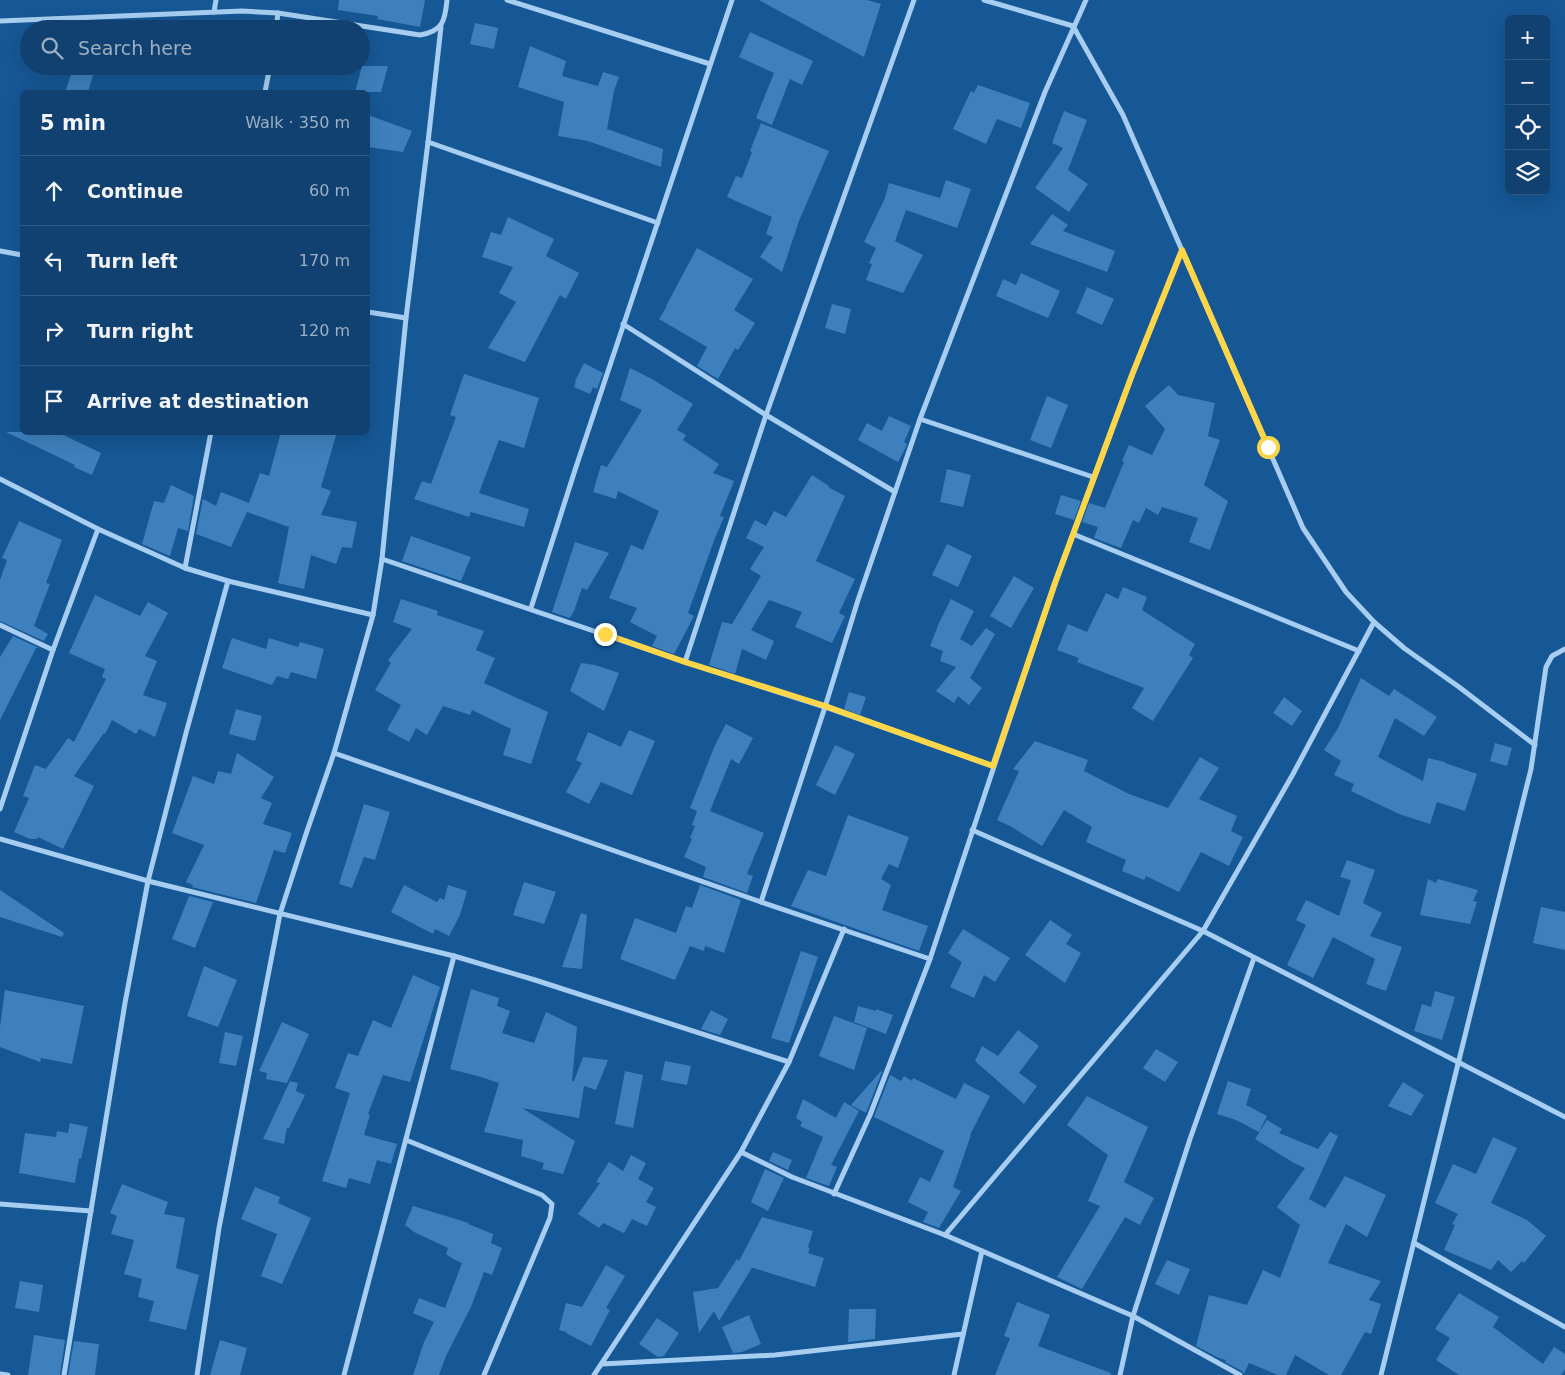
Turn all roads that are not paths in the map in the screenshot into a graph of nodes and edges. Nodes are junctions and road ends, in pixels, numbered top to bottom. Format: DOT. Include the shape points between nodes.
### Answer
graph roads {
  1 [pos="216,0"];
  2 [pos="447,0"];
  3 [pos="507,0"];
  4 [pos="732,0"];
  5 [pos="914,0"];
  6 [pos="984,0"];
  7 [pos="1086,0"];
  8 [pos="214,12"];
  9 [pos="278,13"];
  10 [pos="20,20"];
  11 [pos="24,20"];
  12 [pos="277,20"];
  13 [pos="323,20"];
  14 [pos="0,21"];
  15 [pos="1073,26"];
  16 [pos="370,27"];
  17 [pos="441,27"];
  18 [pos="710,64"];
  19 [pos="268,75"];
  20 [pos="265,90"];
  21 [pos="428,142"];
  22 [pos="658,224"];
  23 [pos="1182,250"];
  24 [pos="0,251"];
  25 [pos="20,254"];
  26 [pos="370,312"];
  27 [pos="406,318"];
  28 [pos="623,324"];
  29 [pos="766,415"];
  30 [pos="920,419"];
  31 [pos="210,435"];
  32 [pos="1093,477"];
  33 [pos="0,479"];
  34 [pos="896,492"];
  35 [pos="98,529"];
  36 [pos="1073,534"];
  37 [pos="382,559"];
  38 [pos="184,568"];
  39 [pos="228,581"];
  40 [pos="531,608"];
  41 [pos="372,615"];
  42 [pos="1374,622"];
  43 [pos="0,625"];
  44 [pos="1565,649"];
  45 [pos="53,650"];
  46 [pos="1359,651"];
  47 [pos="685,662"];
  48 [pos="825,706"];
  49 [pos="1535,744"];
  50 [pos="334,753"];
  51 [pos="993,766"];
  52 [pos="0,809"];
  53 [pos="972,830"];
  54 [pos="0,839"];
  55 [pos="148,881"];
  56 [pos="761,902"];
  57 [pos="280,914"];
  58 [pos="844,929"];
  59 [pos="1203,931"];
  60 [pos="454,956"];
  61 [pos="1254,958"];
  62 [pos="930,959"];
  63 [pos="789,1062"];
  64 [pos="1459,1063"];
  65 [pos="1565,1117"];
  66 [pos="406,1140"];
  67 [pos="741,1152"];
  68 [pos="834,1194"];
  69 [pos="0,1204"];
  70 [pos="91,1211"];
  71 [pos="945,1235"];
  72 [pos="1414,1243"];
  73 [pos="982,1251"];
  74 [pos="1132,1316"];
  75 [pos="1565,1327"];
  76 [pos="963,1334"];
  77 [pos="602,1364"];
  78 [pos="0,1374"];
  79 [pos="8,1375"];
  80 [pos="64,1375"];
  81 [pos="197,1375"];
  82 [pos="344,1375"];
  83 [pos="484,1375"];
  84 [pos="594,1375"];
  85 [pos="954,1375"];
  86 [pos="1120,1375"];
  87 [pos="1240,1375"];
  88 [pos="1381,1375"];
  1 -- 8 [label="street"];
  2 -- 17 [label="street"];
  3 -- 18 [label="street"];
  4 -- 18 [label="street"];
  5 -- 29 [label="street"];
  6 -- 15 [label="street"];
  7 -- 15 [label="street"];
  8 -- 9 [label="street"];
  8 -- 11 [label="street"];
  9 -- 12 [label="street"];
  9 -- 13 [label="street"];
  10 -- 14 [label="street"];
  15 -- 23 [label="street" via="1123,116"];
  15 -- 30 [label="street"];
  16 -- 17 [label="street" via="420,35"];
  17 -- 21 [label="street"];
  18 -- 22 [label="street"];
  19 -- 20 [label="street"];
  21 -- 22 [label="street"];
  21 -- 27 [label="street"];
  22 -- 28 [label="street"];
  23 -- 32 [label="street"];
  23 -- 42 [label="street" via="1303,528 1346,592"];
  24 -- 25 [label="street"];
  26 -- 27 [label="street"];
  27 -- 37 [label="street"];
  28 -- 29 [label="street"];
  28 -- 40 [label="street"];
  29 -- 34 [label="street"];
  29 -- 47 [label="street"];
  30 -- 32 [label="street"];
  30 -- 34 [label="street"];
  31 -- 38 [label="street"];
  32 -- 36 [label="street"];
  33 -- 35 [label="street"];
  34 -- 48 [label="street"];
  35 -- 38 [label="street"];
  35 -- 45 [label="street"];
  36 -- 46 [label="street"];
  36 -- 51 [label="street"];
  37 -- 40 [label="street"];
  37 -- 41 [label="street"];
  38 -- 39 [label="street"];
  39 -- 41 [label="street"];
  39 -- 55 [label="street"];
  40 -- 47 [label="street"];
  41 -- 50 [label="street"];
  42 -- 46 [label="street"];
  42 -- 49 [label="street" via="1404,648"];
  43 -- 45 [label="street"];
  44 -- 49 [label="street" via="1552,656 1546,667"];
  45 -- 52 [label="street"];
  46 -- 59 [label="street" via="1284,791"];
  47 -- 48 [label="street"];
  48 -- 51 [label="street"];
  48 -- 56 [label="street"];
  49 -- 64 [label="street"];
  50 -- 56 [label="street"];
  50 -- 57 [label="street"];
  51 -- 53 [label="street"];
  53 -- 59 [label="street"];
  53 -- 62 [label="street"];
  54 -- 55 [label="street"];
  55 -- 57 [label="street"];
  55 -- 70 [label="street"];
  56 -- 58 [label="street"];
  57 -- 60 [label="street"];
  57 -- 81 [label="street" via="219,1228"];
  58 -- 62 [label="street"];
  58 -- 63 [label="street"];
  59 -- 61 [label="street"];
  59 -- 71 [label="street"];
  60 -- 63 [label="street"];
  60 -- 66 [label="street"];
  61 -- 64 [label="street"];
  61 -- 74 [label="street"];
  62 -- 68 [label="street" via="870,1115"];
  63 -- 67 [label="street"];
  64 -- 65 [label="street"];
  64 -- 72 [label="street"];
  66 -- 82 [label="street"];
  66 -- 83 [label="street" via="542,1195 552,1204 550,1218"];
  67 -- 68 [label="street"];
  67 -- 77 [label="street"];
  68 -- 71 [label="street"];
  69 -- 70 [label="street"];
  70 -- 80 [label="street"];
  71 -- 73 [label="street"];
  72 -- 75 [label="street"];
  72 -- 88 [label="street"];
  73 -- 74 [label="street"];
  73 -- 76 [label="street"];
  74 -- 86 [label="street"];
  74 -- 87 [label="street"];
  76 -- 77 [label="street" via="775,1355"];
  76 -- 85 [label="street"];
  77 -- 84 [label="street"];
  78 -- 79 [label="street"];
}
